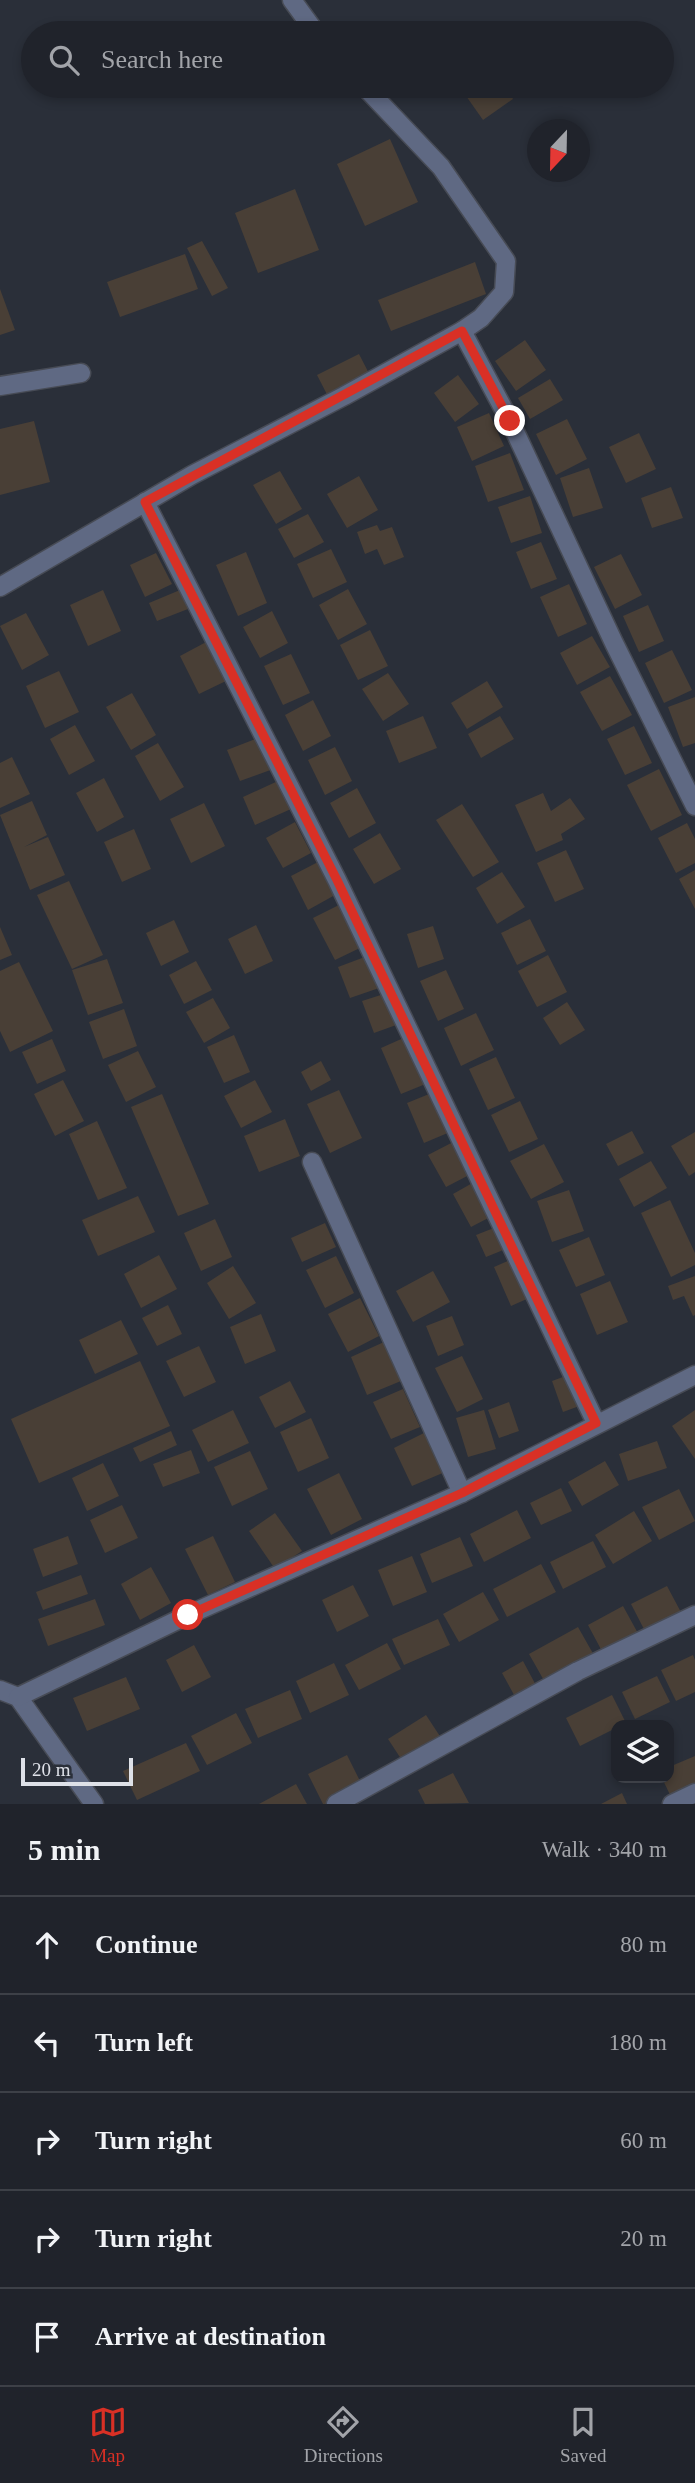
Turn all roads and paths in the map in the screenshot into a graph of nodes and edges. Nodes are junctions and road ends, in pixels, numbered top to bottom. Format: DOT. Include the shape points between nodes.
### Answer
graph roads {
  1 [pos="292,0"];
  2 [pos="307,21"];
  3 [pos="375,98"];
  4 [pos="462,331"];
  5 [pos="80,373"];
  6 [pos="0,386"];
  7 [pos="145,502"];
  8 [pos="0,587"];
  9 [pos="695,806"];
  10 [pos="312,1162"];
  11 [pos="695,1375"];
  12 [pos="596,1423"];
  13 [pos="462,1493"];
  14 [pos="695,1615"];
  15 [pos="0,1690"];
  16 [pos="18,1697"];
  17 [pos="695,1793"];
  18 [pos="94,1804"];
  19 [pos="336,1804"];
  20 [pos="672,1804"];
  1 -- 2 [label="street"];
  3 -- 4 [label="street" via="441,167 506,261 504,292"];
  4 -- 7 [label="street"];
  4 -- 9 [label="street"];
  5 -- 6 [label="street"];
  7 -- 8 [label="street"];
  7 -- 12 [label="street" via="337,880"];
  10 -- 13 [label="street"];
  11 -- 12 [label="street"];
  12 -- 13 [label="street"];
  13 -- 16 [label="street" via="188,1615"];
  14 -- 19 [label="street" via="578,1671"];
  15 -- 16 [label="street"];
  16 -- 18 [label="street"];
  17 -- 20 [label="street"];
}
